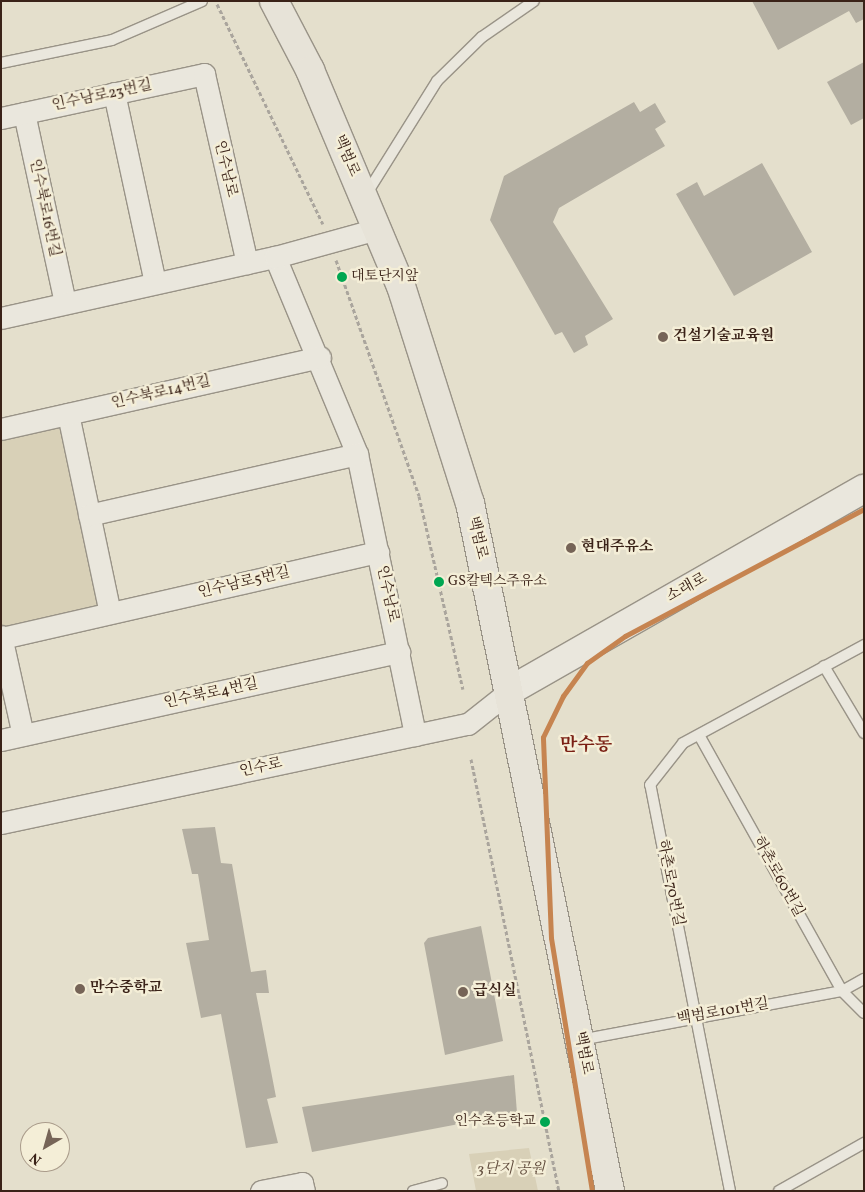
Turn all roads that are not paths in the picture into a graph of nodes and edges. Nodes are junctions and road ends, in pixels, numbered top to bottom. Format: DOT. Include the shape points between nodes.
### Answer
graph roads {
  1 [pos="202,1"];
  2 [pos="274,1"];
  3 [pos="534,1"];
  4 [pos="1,63"];
  5 [pos="204,74"];
  6 [pos="114,93"];
  7 [pos="24,113"];
  8 [pos="1,118"];
  9 [pos="364,198"];
  10 [pos="377,229"];
  11 [pos="275,257"];
  12 [pos="246,263"];
  13 [pos="155,283"];
  14 [pos="65,303"];
  15 [pos="1,318"];
  16 [pos="320,357"];
  17 [pos="68,414"];
  18 [pos="2,427"];
  19 [pos="357,454"];
  20 [pos="864,489"];
  21 [pos="89,515"];
  22 [pos="378,552"];
  23 [pos="110,613"];
  24 [pos="2,637"];
  25 [pos="864,644"];
  26 [pos="400,652"];
  27 [pos="824,666"];
  28 [pos="511,690"];
  29 [pos="864,733"];
  30 [pos="24,735"];
  31 [pos="415,735"];
  32 [pos="698,735"];
  33 [pos="1,740"];
  34 [pos="1,823"];
  35 [pos="864,979"];
  36 [pos="842,991"];
  37 [pos="864,1013"];
  38 [pos="696,1017"];
  39 [pos="580,1040"];
  40 [pos="864,1143"];
  41 [pos="442,1183"];
  42 [pos="261,1191"];
  43 [pos="304,1191"];
  44 [pos="413,1191"];
  45 [pos="610,1191"];
  46 [pos="730,1191"];
  47 [pos="779,1191"];
  1 -- 4 [label="lane" via="112,40"];
  2 -- 9 [label="main road, 백범로" via="310,70"];
  3 -- 9 [label="lane" via="482,37 437,81"];
  5 -- 6 [label="street, 인수남로23번길"];
  5 -- 12 [label="street, 인수남로"];
  6 -- 7 [label="street, 인수남로23번길"];
  6 -- 13 [label="street"];
  7 -- 8 [label="street, 인수남로23번길"];
  7 -- 14 [label="street, 인수북로16번길"];
  9 -- 10 [label="main road, 백범로"];
  10 -- 11 [label="street"];
  10 -- 28 [label="main road, 백범로" via="401,286 470,503"];
  11 -- 12 [label="street"];
  11 -- 16 [label="street, 인수남로"];
  12 -- 13 [label="street"];
  13 -- 14 [label="street"];
  14 -- 15 [label="street"];
  16 -- 17 [label="street, 인수북로14번길"];
  16 -- 19 [label="street, 인수남로"];
  17 -- 18 [label="street, 인수북로14번길"];
  17 -- 21 [label="street"];
  19 -- 21 [label="street"];
  19 -- 22 [label="street, 인수남로"];
  20 -- 28 [label="main road, 소래로"];
  21 -- 23 [label="street"];
  22 -- 23 [label="street, 인수남로5번길"];
  22 -- 26 [label="street, 인수남로"];
  23 -- 24 [label="street, 인수남로5번길"];
  24 -- 30 [label="street"];
  25 -- 27 [label="lane, 하촌로70번길"];
  26 -- 30 [label="street, 인수북로4번길"];
  26 -- 31 [label="street, 인수남로"];
  27 -- 29 [label="lane"];
  27 -- 32 [label="lane, 하촌로70번길"];
  28 -- 31 [label="street, 인수로" via="468,724"];
  28 -- 39 [label="main road, 백범로"];
  30 -- 33 [label="street, 인수북로4번길"];
  31 -- 34 [label="street, 인수로"];
  32 -- 36 [label="lane, 하촌로60번길"];
  32 -- 38 [label="lane, 하촌로70번길" via="683,743 650,785"];
  35 -- 36 [label="lane, 백범로101번길"];
  36 -- 37 [label="lane, 하촌로60번길"];
  36 -- 38 [label="lane, 백범로101번길"];
  38 -- 39 [label="lane, 백범로101번길"];
  38 -- 46 [label="lane, 하촌로70번길"];
  39 -- 45 [label="main road, 백범로"];
  40 -- 47 [label="lane"];
  41 -- 44 [label="lane"];
  42 -- 43 [label="street" via="302,1183"];
}
